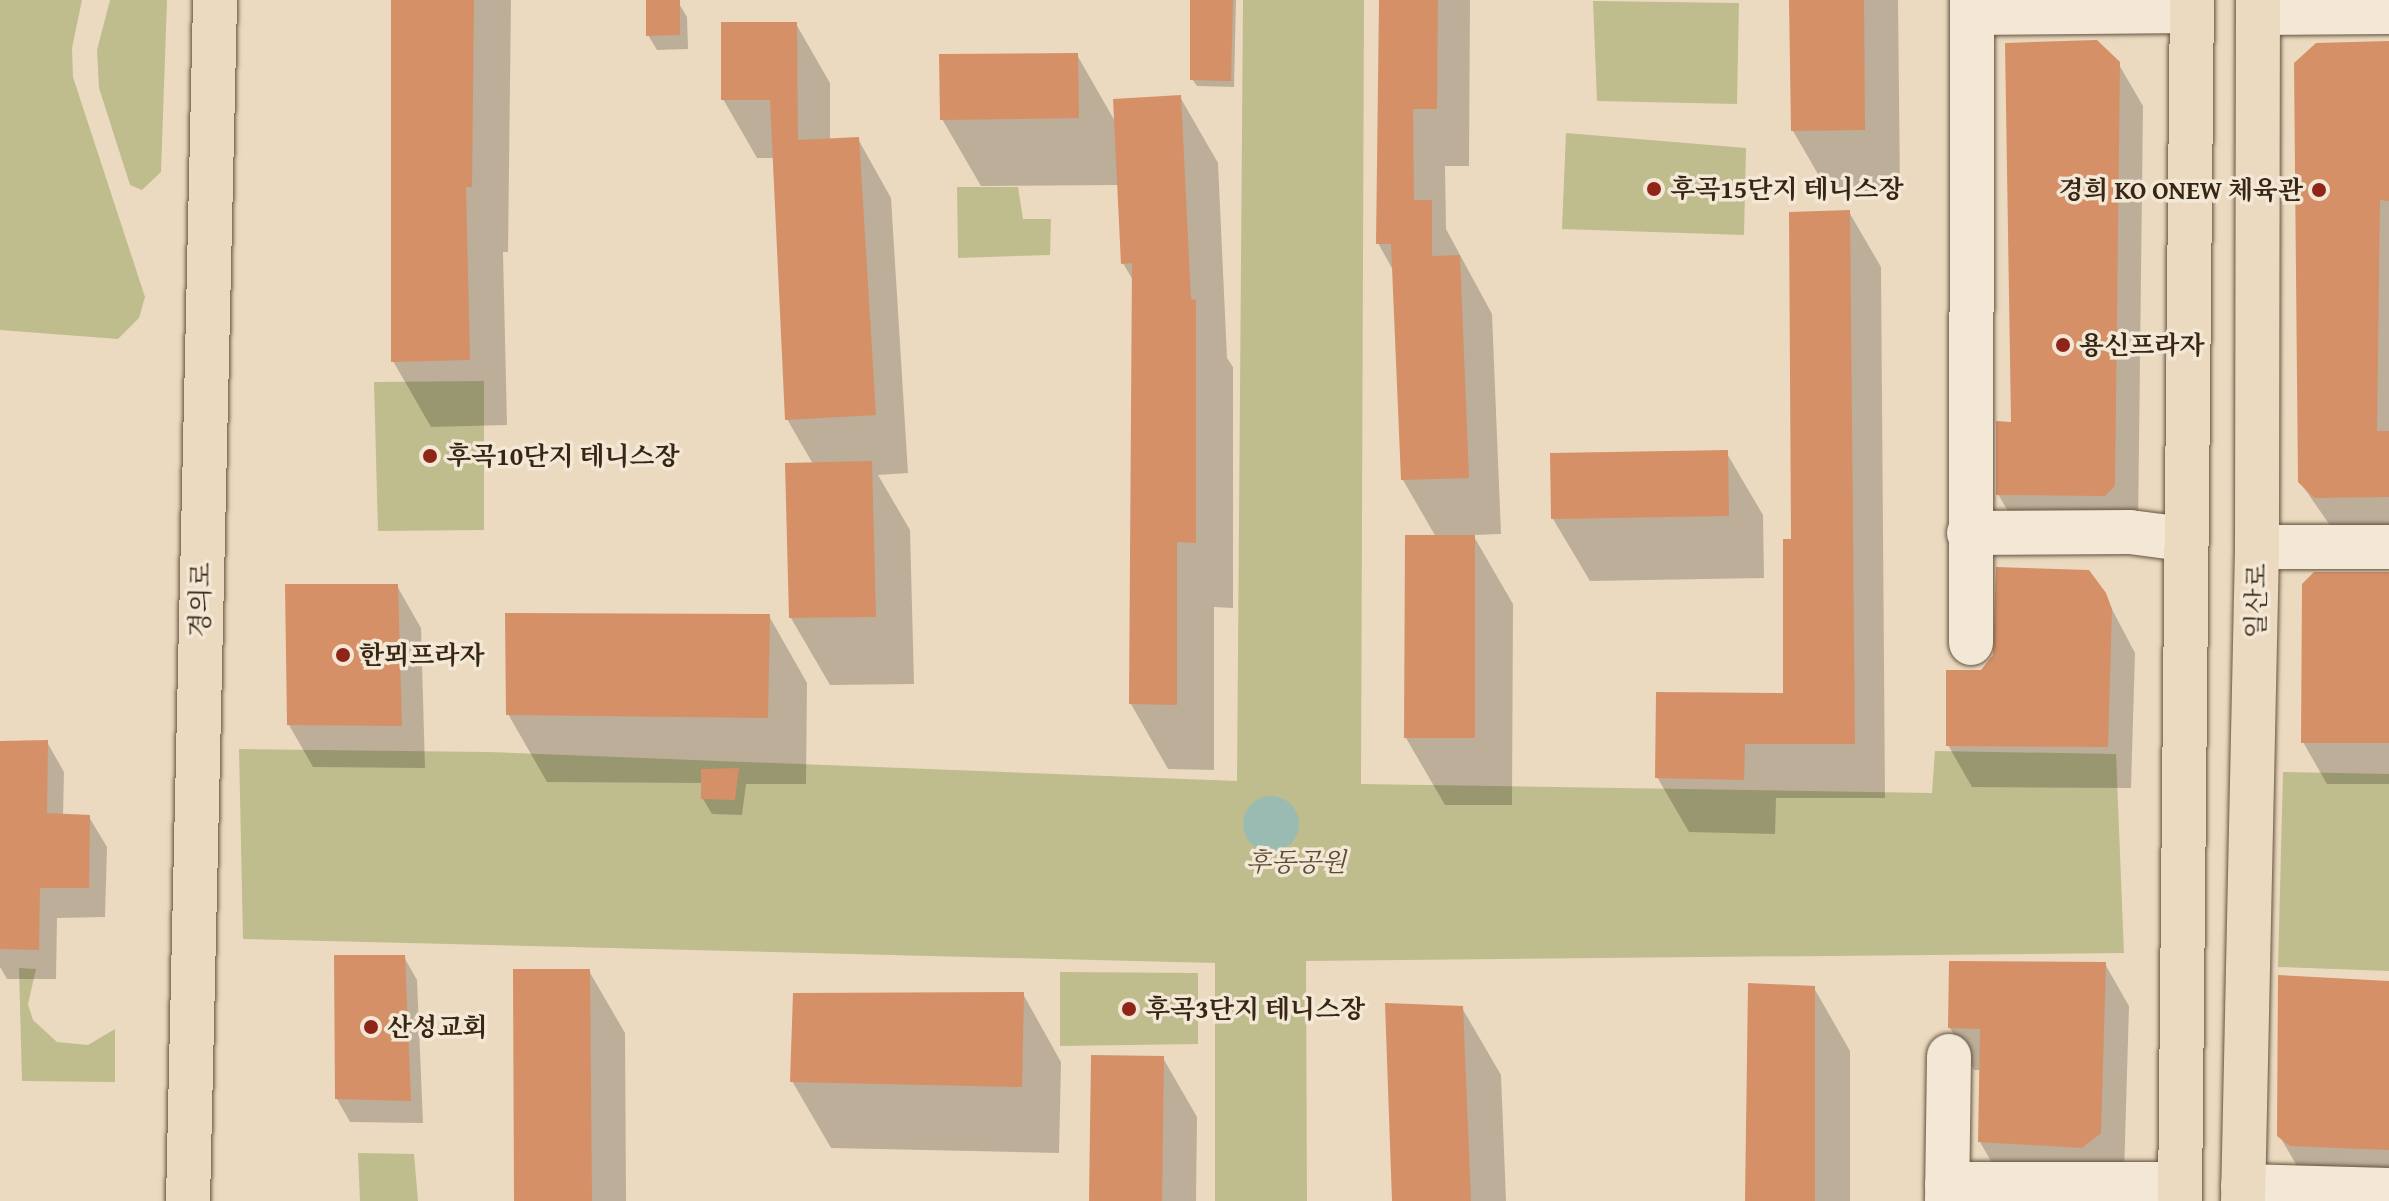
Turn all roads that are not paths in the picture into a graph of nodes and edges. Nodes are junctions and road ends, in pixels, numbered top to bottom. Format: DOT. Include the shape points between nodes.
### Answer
graph roads {
  1 [pos="215,0"];
  2 [pos="232,0"];
  3 [pos="2192,5"];
  4 [pos="2258,6"];
  5 [pos="1972,7"];
  6 [pos="2389,12"];
  7 [pos="1969,533"];
  8 [pos="2183,539"];
  9 [pos="2257,547"];
  10 [pos="2389,547"];
  11 [pos="1971,643"];
  12 [pos="1949,1056"];
  13 [pos="2389,1190"];
  14 [pos="1947,1192"];
  15 [pos="2180,1193"];
  16 [pos="2243,1194"];
  17 [pos="188,1201"];
  18 [pos="211,1201"];
  1 -- 17 [label="main road, 경의로" via="202,375"];
  2 -- 18 [label="main road, 경의로" via="219,377"];
  3 -- 5 [label="street"];
  3 -- 8 [label="main road"];
  4 -- 6 [label="street"];
  4 -- 9 [label="main road, 일산로"];
  5 -- 7 [label="street"];
  7 -- 8 [label="street" via="2130,532"];
  7 -- 11 [label="street"];
  8 -- 15 [label="main road"];
  9 -- 10 [label="street"];
  9 -- 16 [label="main road, 일산로"];
  12 -- 14 [label="street"];
  13 -- 16 [label="street"];
  14 -- 15 [label="street"];
}
